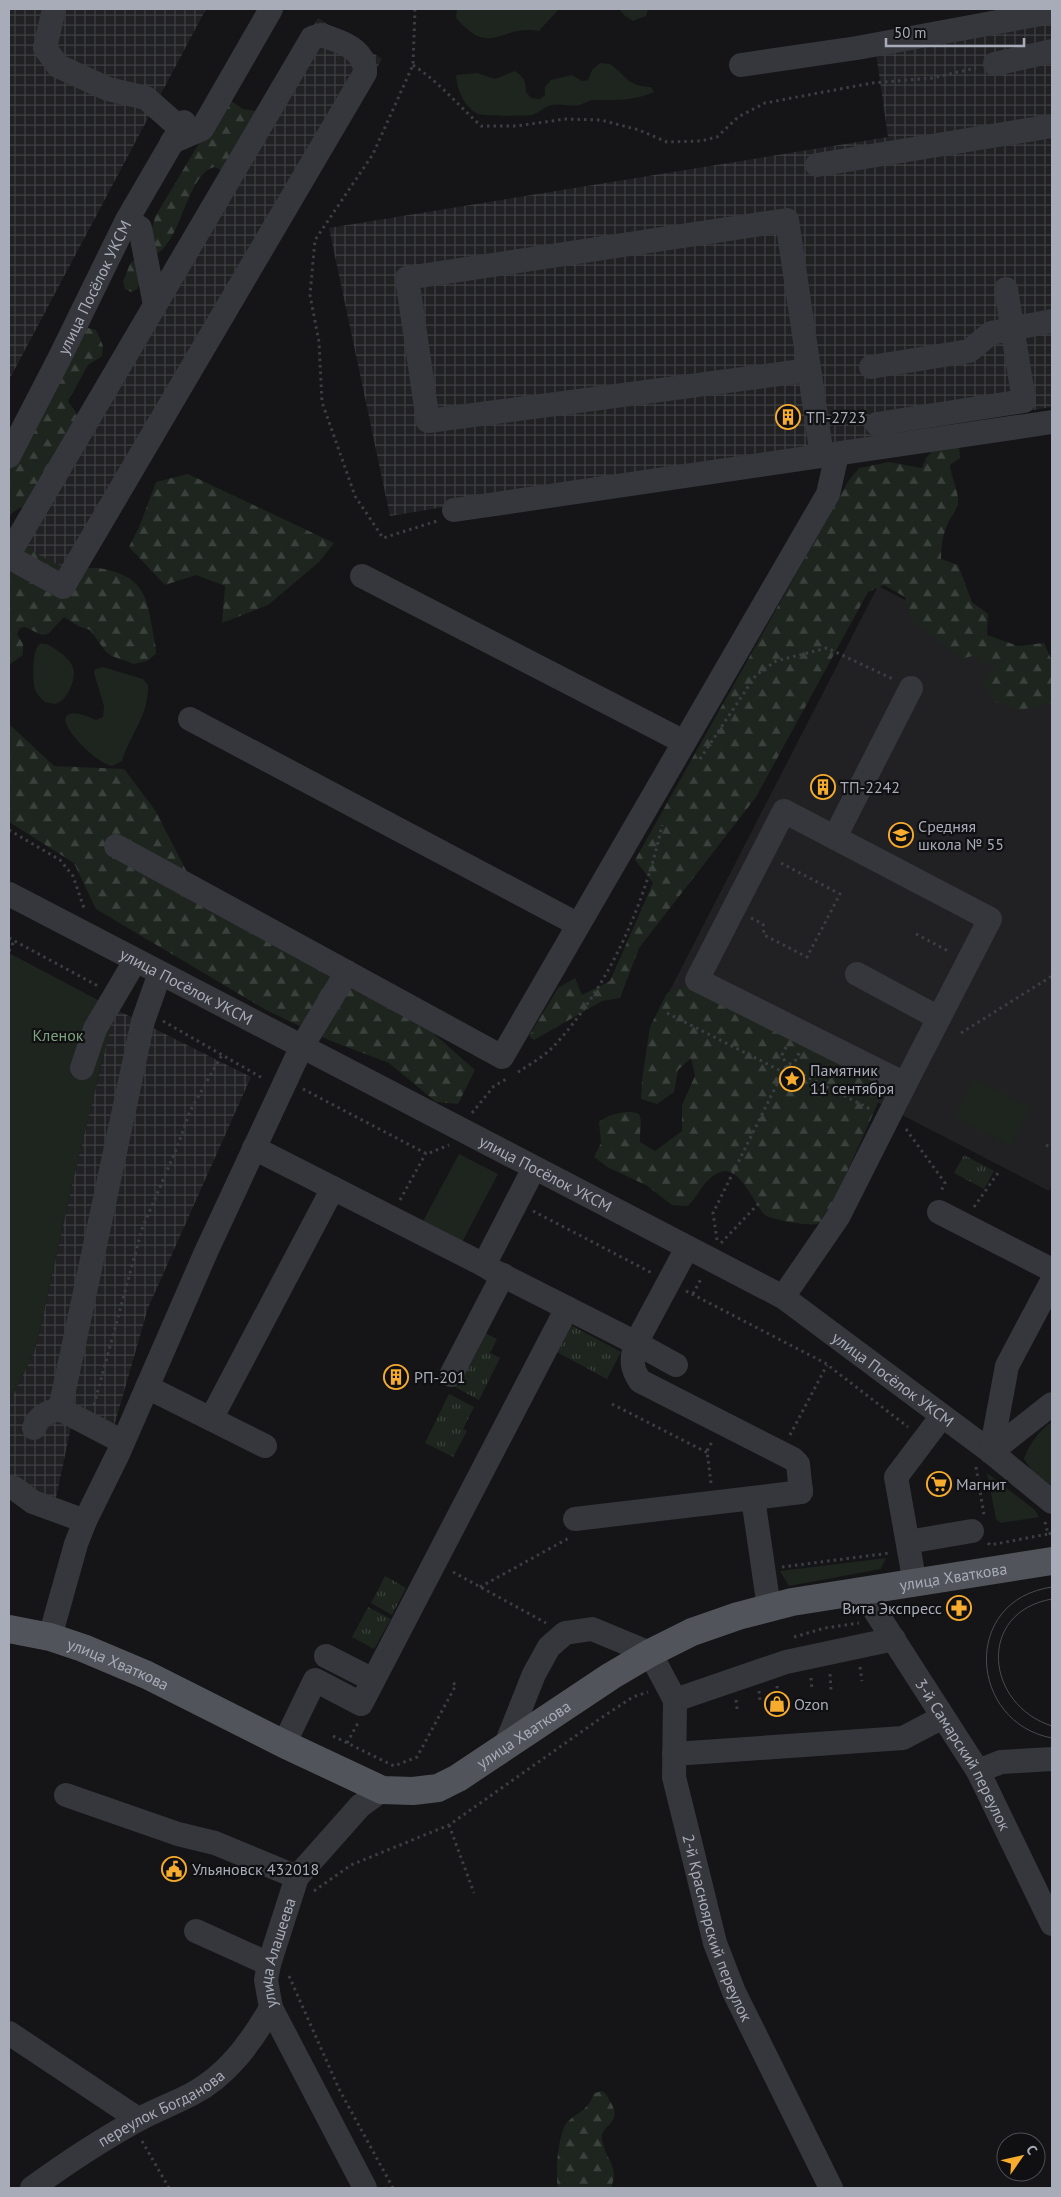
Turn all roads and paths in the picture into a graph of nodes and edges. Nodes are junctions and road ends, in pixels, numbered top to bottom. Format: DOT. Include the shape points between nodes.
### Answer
graph roads {
  1 [pos="54,9"];
  2 [pos="271,9"];
  3 [pos="416,9"];
  4 [pos="1052,12"];
  5 [pos="967,18"];
  6 [pos="1052,51"];
  7 [pos="995,64"];
  8 [pos="413,65"];
  9 [pos="741,65"];
  10 [pos="1052,126"];
  11 [pos="179,131"];
  12 [pos="817,165"];
  13 [pos="127,220"];
  14 [pos="1006,289"];
  15 [pos="155,305"];
  16 [pos="1052,322"];
  17 [pos="1013,329"];
  18 [pos="872,368"];
  19 [pos="809,370"];
  20 [pos="1052,422"];
  21 [pos="877,424"];
  22 [pos="829,455"];
  23 [pos="9,456"];
  24 [pos="454,510"];
  25 [pos="9,556"];
  26 [pos="362,576"];
  27 [pos="911,688"];
  28 [pos="190,719"];
  29 [pos="684,742"];
  30 [pos="697,762"];
  31 [pos="662,823"];
  32 [pos="9,830"];
  33 [pos="835,837"];
  34 [pos="116,846"];
  35 [pos="762,853"];
  36 [pos="9,894"];
  37 [pos="733,909"];
  38 [pos="578,924"];
  39 [pos="916,934"];
  40 [pos="95,940"];
  41 [pos="14,941"];
  42 [pos="9,951"];
  43 [pos="135,961"];
  44 [pos="968,962"];
  45 [pos="347,972"];
  46 [pos="160,973"];
  47 [pos="857,974"];
  48 [pos="1052,976"];
  49 [pos="667,1013"];
  50 [pos="939,1018"];
  51 [pos="961,1033"];
  52 [pos="301,1048"];
  53 [pos="222,1055"];
  54 [pos="82,1068"];
  55 [pos="783,1072"];
  56 [pos="905,1084"];
  57 [pos="296,1089"];
  58 [pos="888,1118"];
  59 [pos="462,1131"];
  60 [pos="1046,1145"];
  61 [pos="254,1148"];
  62 [pos="1052,1148"];
  63 [pos="534,1168"];
  64 [pos="1000,1170"];
  65 [pos="333,1188"];
  66 [pos="761,1201"];
  67 [pos="517,1202"];
  68 [pos="938,1205"];
  69 [pos="394,1207"];
  70 [pos="965,1225"];
  71 [pos="687,1248"];
  72 [pos="712,1260"];
  73 [pos="493,1270"];
  74 [pos="1052,1270"];
  75 [pos="1052,1281"];
  76 [pos="669,1282"];
  77 [pos="693,1294"];
  78 [pos="783,1297"];
  79 [pos="567,1308"];
  80 [pos="636,1343"];
  81 [pos="676,1365"];
  82 [pos="451,1375"];
  83 [pos="147,1387"];
  84 [pos="612,1404"];
  85 [pos="1052,1404"];
  86 [pos="60,1409"];
  87 [pos="942,1416"];
  88 [pos="211,1419"];
  89 [pos="722,1422"];
  90 [pos="88,1424"];
  91 [pos="34,1428"];
  92 [pos="925,1439"];
  93 [pos="123,1442"];
  94 [pos="265,1446"];
  95 [pos="708,1453"];
  96 [pos="984,1459"];
  97 [pos="9,1488"];
  98 [pos="753,1498"];
  99 [pos="713,1502"];
  100 [pos="1052,1502"];
  101 [pos="85,1521"];
  102 [pos="574,1527"];
  103 [pos="984,1534"];
  104 [pos="1048,1534"];
  105 [pos="908,1542"];
  106 [pos="1052,1561"];
  107 [pos="435,1562"];
  108 [pos="915,1584"];
  109 [pos="480,1587"];
  110 [pos="863,1592"];
  111 [pos="769,1608"];
  112 [pos="9,1629"];
  113 [pos="887,1629"];
  114 [pos="565,1633"];
  115 [pos="50,1637"];
  116 [pos="787,1639"];
  117 [pos="650,1653"];
  118 [pos="326,1656"];
  119 [pos="859,1661"];
  120 [pos="830,1668"];
  121 [pos="811,1672"];
  122 [pos="373,1680"];
  123 [pos="450,1681"];
  124 [pos="862,1681"];
  125 [pos="812,1690"];
  126 [pos="831,1690"];
  127 [pos="671,1692"];
  128 [pos="943,1717"];
  129 [pos="333,1736"];
  130 [pos="284,1744"];
  131 [pos="505,1747"];
  132 [pos="674,1754"];
  133 [pos="1052,1759"];
  134 [pos="978,1771"];
  135 [pos="382,1790"];
  136 [pos="66,1795"];
  137 [pos="449,1825"];
  138 [pos="303,1887"];
  139 [pos="474,1893"];
  140 [pos="1052,1924"];
  141 [pos="196,1931"];
  142 [pos="278,1968"];
  143 [pos="271,2008"];
  144 [pos="9,2033"];
  145 [pos="135,2121"];
  146 [pos="32,2188"];
  147 [pos="169,2188"];
  148 [pos="365,2188"];
  149 [pos="394,2188"];
  150 [pos="831,2188"];
  1 -- 11 [label="street" via="45,48 58,66 108,89 146,98"];
  2 -- 11 [label="street" via="202,129"];
  3 -- 8 [label="path"];
  4 -- 5 [label="street"];
  5 -- 9 [label="street"];
  6 -- 7 [label="street"];
  7 -- 8 [label="path" via="932,78 872,83 765,103 738,117 717,137 701,142 667,142 601,120 481,126 452,100 436,80"];
  8 -- 24 [label="path" via="373,154 315,240 310,295 319,342 322,402 354,496 373,526 383,538 422,528"];
  10 -- 12 [label="street"];
  11 -- 13 [label="street, улица Посёлок УКСМ"];
  13 -- 15 [label="street" via="140,228"];
  13 -- 23 [label="street, улица Посёлок УКСМ"];
  14 -- 17 [label="street"];
  15 -- 25 [label="street"];
  15 -- 25 [label="street" via="312,38 321,35 344,42 359,53 365,64 365,73 63,587"];
  16 -- 17 [label="street"];
  17 -- 18 [label="street" via="991,333 969,350"];
  17 -- 21 [label="street" via="1024,401"];
  19 -- 19 [label="street" via="787,220 407,278 428,421"];
  19 -- 22 [label="street"];
  20 -- 22 [label="street"];
  22 -- 24 [label="street"];
  22 -- 29 [label="street" via="828,494"];
  26 -- 29 [label="street"];
  27 -- 30 [label="path" via="827,648 776,661 756,675"];
  27 -- 33 [label="street"];
  28 -- 38 [label="street"];
  29 -- 38 [label="street"];
  31 -- 59 [label="path" via="652,868 633,920 586,1007 550,1050 494,1086 478,1104"];
  32 -- 40 [label="path" via="60,860 73,876"];
  33 -- 35 [label="street" via="784,811"];
  33 -- 44 [label="street" via="990,918"];
  34 -- 45 [label="street"];
  35 -- 37 [label="street"];
  35 -- 37 [label="path" via="840,894 807,958 764,935 762,924"];
  36 -- 40 [label="street, улица Посёлок УКСМ"];
  37 -- 56 [label="street" via="697,980"];
  38 -- 45 [label="street" via="502,1057"];
  39 -- 44 [label="path"];
  40 -- 43 [label="street, улица Посёлок УКСМ"];
  41 -- 42 [label="path"];
  43 -- 46 [label="street, улица Посёлок УКСМ"];
  43 -- 54 [label="street" via="95,1029"];
  44 -- 50 [label="street"];
  45 -- 52 [label="street"];
  46 -- 52 [label="street, улица Посёлок УКСМ"];
  46 -- 86 [label="street" via="144,1021"];
  47 -- 50 [label="street"];
  48 -- 51 [label="path"];
  49 -- 55 [label="path"];
  50 -- 56 [label="street"];
  52 -- 57 [label="street"];
  52 -- 59 [label="street, улица Посёлок УКСМ"];
  53 -- 90 [label="path" via="190,1111 142,1229"];
  55 -- 58 [label="path" via="786,1065"];
  55 -- 66 [label="path" via="713,1213 718,1248"];
  56 -- 58 [label="street"];
  57 -- 61 [label="street"];
  57 -- 69 [label="path" via="426,1153"];
  58 -- 68 [label="path" via="902,1125 945,1183"];
  58 -- 78 [label="street" via="838,1217"];
  59 -- 63 [label="street, улица Посёлок УКСМ"];
  60 -- 62 [label="path"];
  61 -- 65 [label="street"];
  61 -- 83 [label="street"];
  63 -- 67 [label="street"];
  63 -- 71 [label="street, улица Посёлок УКСМ"];
  64 -- 70 [label="path"];
  65 -- 73 [label="street"];
  65 -- 88 [label="street"];
  67 -- 73 [label="street"];
  67 -- 76 [label="path"];
  68 -- 70 [label="street"];
  70 -- 74 [label="street"];
  71 -- 72 [label="street, улица Посёлок УКСМ"];
  71 -- 76 [label="street"];
  72 -- 77 [label="path"];
  72 -- 78 [label="street, улица Посёлок УКСМ"];
  73 -- 79 [label="street"];
  73 -- 82 [label="street"];
  75 -- 96 [label="street" via="1007,1366"];
  76 -- 77 [label="path"];
  76 -- 80 [label="street"];
  77 -- 92 [label="path" via="825,1363"];
  78 -- 87 [label="street, улица Посёлок УКСМ"];
  79 -- 80 [label="street"];
  79 -- 107 [label="street"];
  80 -- 81 [label="street"];
  80 -- 89 [label="street" via="632,1367 640,1380"];
  83 -- 88 [label="street"];
  83 -- 93 [label="street"];
  84 -- 95 [label="path"];
  85 -- 96 [label="street"];
  86 -- 90 [label="street"];
  86 -- 91 [label="street" via="46,1412"];
  87 -- 92 [label="street"];
  87 -- 96 [label="street, улица Посёлок УКСМ"];
  88 -- 94 [label="street"];
  89 -- 95 [label="path"];
  89 -- 98 [label="street" via="793,1458 798,1464 801,1492"];
  90 -- 93 [label="street"];
  92 -- 105 [label="street" via="896,1477"];
  93 -- 101 [label="street"];
  95 -- 99 [label="path"];
  96 -- 100 [label="street, улица Посёлок УКСМ"];
  96 -- 103 [label="path"];
  97 -- 101 [label="street" via="33,1502"];
  98 -- 99 [label="street"];
  98 -- 111 [label="street"];
  99 -- 102 [label="street"];
  101 -- 115 [label="street"];
  102 -- 109 [label="path"];
  103 -- 104 [label="path"];
  103 -- 105 [label="street"];
  105 -- 108 [label="street"];
  106 -- 108 [label="main road, улица Хваткова"];
  107 -- 109 [label="path"];
  107 -- 122 [label="street"];
  108 -- 110 [label="main road, улица Хваткова"];
  109 -- 114 [label="path"];
  110 -- 111 [label="main road, улица Хваткова"];
  110 -- 113 [label="street, 3-й Самарский переулок"];
  111 -- 117 [label="main road, улица Хваткова" via="692,1632"];
  112 -- 115 [label="main road, улица Хваткова"];
  113 -- 116 [label="path" via="825,1628"];
  113 -- 127 [label="street" via="786,1662"];
  113 -- 128 [label="street, 3-й Самарский переулок"];
  114 -- 117 [label="street" via="592,1629"];
  114 -- 131 [label="street" via="549,1647 538,1667"];
  115 -- 130 [label="main road, улица Хваткова" via="147,1675"];
  117 -- 127 [label="street, 2-й Красноярский переулок"];
  117 -- 131 [label="main road, улица Хваткова"];
  118 -- 122 [label="street"];
  119 -- 124 [label="path"];
  120 -- 126 [label="path"];
  121 -- 125 [label="path"];
  122 -- 130 [label="street" via="361,1704 316,1680"];
  123 -- 129 [label="path" via="456,1685 417,1757 394,1766"];
  127 -- 132 [label="street, 2-й Красноярский переулок"];
  127 -- 137 [label="path" via="633,1697"];
  128 -- 132 [label="street" via="903,1738"];
  128 -- 134 [label="street, 3-й Самарский переулок"];
  130 -- 135 [label="main road, улица Хваткова"];
  131 -- 135 [label="main road, улица Хваткова" via="438,1788"];
  132 -- 150 [label="street, 2-й Красноярский переулок" via="674,1777 715,1943 734,1992"];
  133 -- 134 [label="street" via="1001,1762"];
  134 -- 140 [label="street, 3-й Самарский переулок"];
  135 -- 138 [label="street, улица Алашеева" via="360,1806"];
  136 -- 138 [label="street" via="178,1834 215,1843"];
  137 -- 138 [label="path"];
  137 -- 139 [label="path"];
  138 -- 142 [label="street, улица Алашеева"];
  141 -- 142 [label="street"];
  142 -- 143 [label="street, улица Алашеева" via="266,1980"];
  142 -- 149 [label="path"];
  143 -- 145 [label="street, переулок Богданова" via="251,2042 225,2071 194,2093"];
  143 -- 148 [label="street, улица Алашеева"];
  144 -- 145 [label="street"];
  145 -- 146 [label="street, переулок Богданова" via="74,2157"];
  145 -- 147 [label="path"];
}
